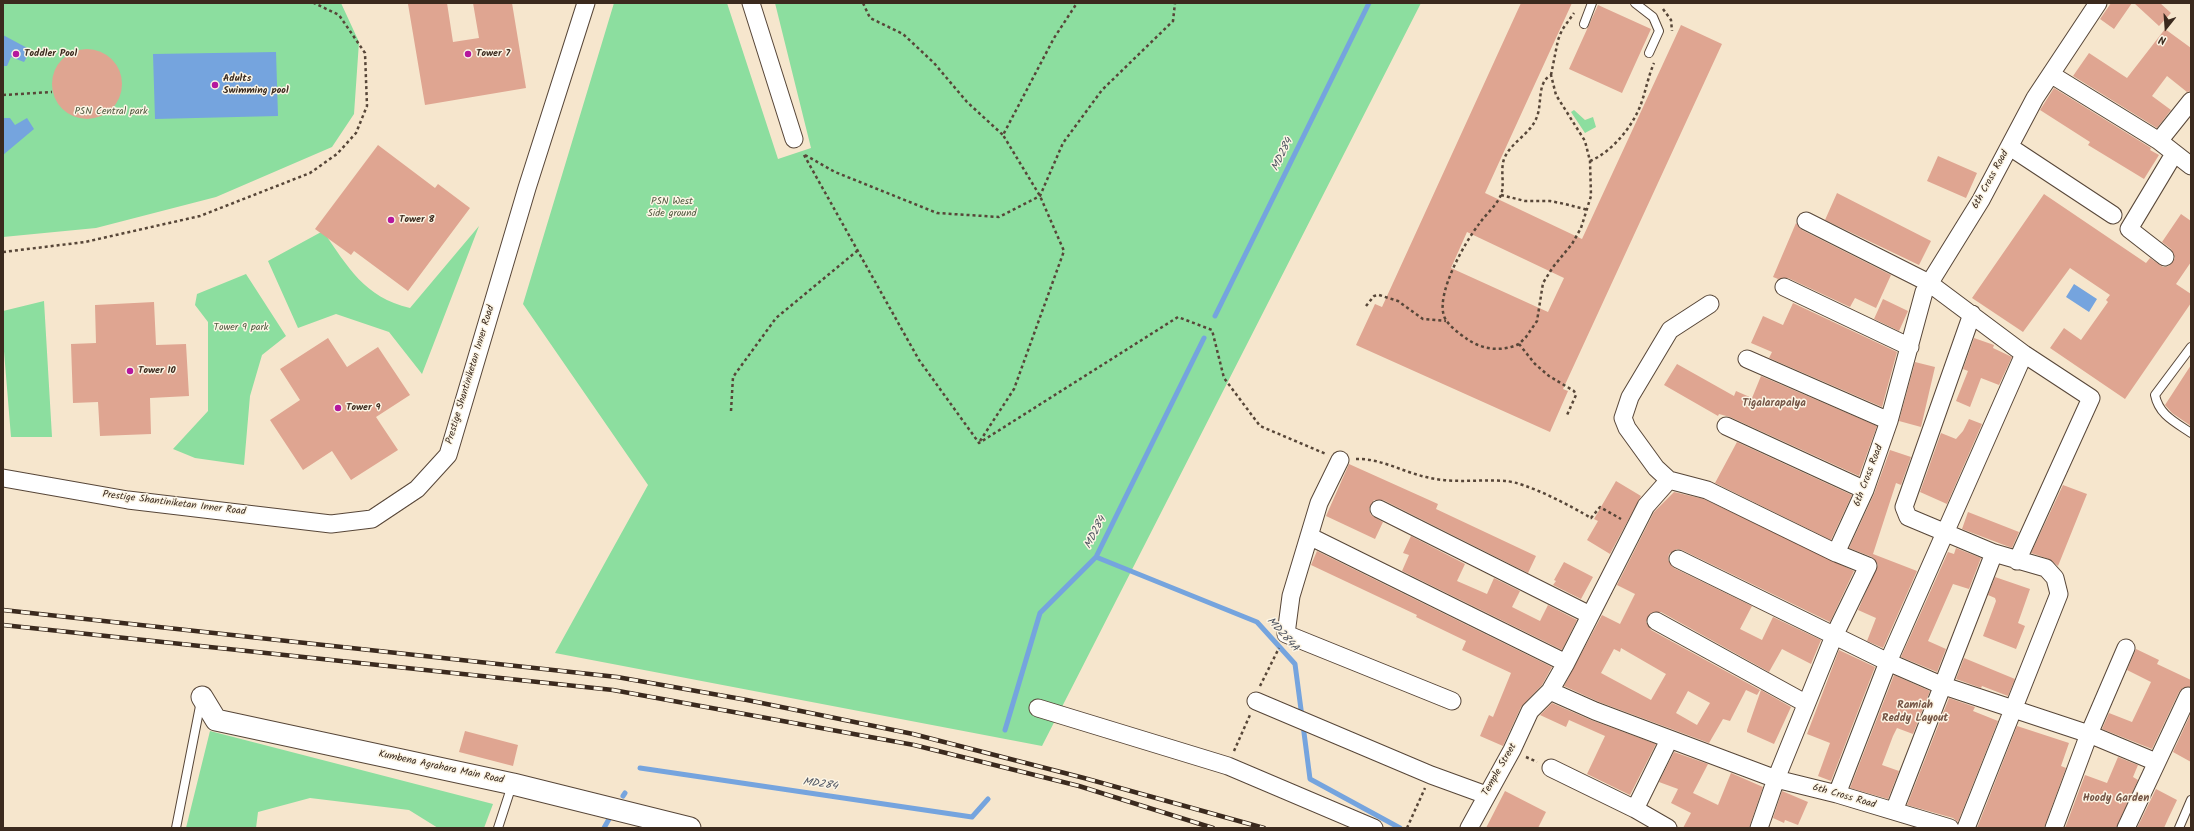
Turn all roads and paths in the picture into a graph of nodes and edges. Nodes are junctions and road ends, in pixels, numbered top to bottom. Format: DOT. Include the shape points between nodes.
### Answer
graph roads {
  1 [pos="314,3"];
  2 [pos="586,3"];
  3 [pos="751,3"];
  4 [pos="863,3"];
  5 [pos="1077,3"];
  6 [pos="1175,3"];
  7 [pos="1592,3"];
  8 [pos="1635,3"];
  9 [pos="2098,3"];
  10 [pos="1660,7"];
  11 [pos="1576,10"];
  12 [pos="1584,24"];
  13 [pos="1670,38"];
  14 [pos="1649,53"];
  15 [pos="1658,58"];
  16 [pos="1551,75"];
  17 [pos="2052,75"];
  18 [pos="52,92"];
  19 [pos="3,95"];
  20 [pos="2191,101"];
  21 [pos="1003,135"];
  22 [pos="794,139"];
  23 [pos="2160,141"];
  24 [pos="2010,147"];
  25 [pos="2174,154"];
  26 [pos="804,155"];
  27 [pos="1590,161"];
  28 [pos="2191,166"];
  29 [pos="1501,195"];
  30 [pos="1040,196"];
  31 [pos="1588,210"];
  32 [pos="2112,215"];
  33 [pos="1806,221"];
  34 [pos="857,251"];
  35 [pos="3,252"];
  36 [pos="2165,257"];
  37 [pos="1929,283"];
  38 [pos="1784,287"];
  39 [pos="1710,304"];
  40 [pos="1366,306"];
  41 [pos="1972,314"];
  42 [pos="1446,321"];
  43 [pos="1519,344"];
  44 [pos="1910,346"];
  45 [pos="2191,347"];
  46 [pos="2024,354"];
  47 [pos="1747,359"];
  48 [pos="731,411"];
  49 [pos="1567,415"];
  50 [pos="1889,421"];
  51 [pos="1726,426"];
  52 [pos="2191,433"];
  53 [pos="979,443"];
  54 [pos="1340,460"];
  55 [pos="3,478"];
  56 [pos="1669,480"];
  57 [pos="1865,490"];
  58 [pos="1379,509"];
  59 [pos="1635,526"];
  60 [pos="1946,533"];
  61 [pos="1309,536"];
  62 [pos="1836,553"];
  63 [pos="1994,554"];
  64 [pos="1678,559"];
  65 [pos="2017,561"];
  66 [pos="1590,615"];
  67 [pos="1656,621"];
  68 [pos="1834,636"];
  69 [pos="2126,648"];
  70 [pos="1888,662"];
  71 [pos="1566,663"];
  72 [pos="1941,685"];
  73 [pos="1550,691"];
  74 [pos="2188,696"];
  75 [pos="202,697"];
  76 [pos="1256,701"];
  77 [pos="1452,701"];
  78 [pos="1805,703"];
  79 [pos="1038,708"];
  80 [pos="2014,710"];
  81 [pos="2089,734"];
  82 [pos="1668,740"];
  83 [pos="1512,750"];
  84 [pos="2156,762"];
  85 [pos="1551,768"];
  86 [pos="1431,775"];
  87 [pos="1776,779"];
  88 [pos="512,784"];
  89 [pos="1837,794"];
  90 [pos="1486,795"];
  91 [pos="2191,800"];
  92 [pos="1635,809"];
  93 [pos="1894,811"];
  94 [pos="655,824"];
  95 [pos="176,828"];
  96 [pos="498,828"];
  97 [pos="690,828"];
  98 [pos="1374,828"];
  99 [pos="1407,828"];
  100 [pos="1469,828"];
  101 [pos="1668,828"];
  102 [pos="1759,828"];
  103 [pos="1950,828"];
  104 [pos="1966,828"];
  105 [pos="2054,828"];
  106 [pos="2126,828"];
  107 [pos="2179,828"];
  1 -- 35 [label="path" via="338,15 365,53 366,106 356,133 337,154 310,173 200,216 85,242"];
  2 -- 55 [label="street, Prestige Shantiniketan Inner Road" via="527,188 448,455 417,489 372,520 331,524 128,500"];
  3 -- 22 [label="street"];
  4 -- 21 [label="path" via="870,18 903,34 934,63 967,102"];
  5 -- 21 [label="path" via="1054,38"];
  6 -- 30 [label="path" via="1173,21 1102,90 1063,143"];
  7 -- 12 [label="lane"];
  8 -- 14 [label="lane" via="1653,17 1659,31"];
  9 -- 17 [label="street, 6th Cross Road"];
  10 -- 13 [label="path" via="1671,20"];
  11 -- 16 [label="path" via="1558,40"];
  15 -- 27 [label="path" via="1646,82 1641,105 1627,129 1602,156"];
  16 -- 27 [label="path" via="1556,95 1585,141"];
  16 -- 29 [label="path" via="1542,84 1541,103 1536,119 1510,149 1504,160"];
  17 -- 23 [label="street"];
  17 -- 24 [label="street, 6th Cross Road" via="2035,98"];
  18 -- 19 [label="path"];
  20 -- 23 [label="street"];
  21 -- 30 [label="path"];
  22 -- 26 [label="path"];
  23 -- 25 [label="street"];
  24 -- 32 [label="street"];
  24 -- 37 [label="street, 6th Cross Road" via="1981,200"];
  25 -- 28 [label="street"];
  25 -- 36 [label="street" via="2129,229"];
  26 -- 30 [label="path" via="835,172 937,213 999,218"];
  26 -- 34 [label="path"];
  27 -- 31 [label="path" via="1592,184"];
  29 -- 31 [label="path" via="1525,201 1558,202"];
  29 -- 42 [label="path" via="1471,236 1448,282 1443,304"];
  30 -- 53 [label="path" via="1064,251 1014,389"];
  31 -- 43 [label="path" via="1572,244 1552,267 1543,283 1537,321"];
  33 -- 37 [label="street"];
  34 -- 48 [label="path" via="776,318 733,377"];
  34 -- 53 [label="path" via="919,360"];
  37 -- 41 [label="street"];
  37 -- 44 [label="street, 6th Cross Road" via="1924,292"];
  38 -- 44 [label="street"];
  39 -- 56 [label="street" via="1670,330 1637,383 1623,418 1633,437 1656,468"];
  40 -- 42 [label="path" via="1374,296 1379,295 1398,301 1423,318"];
  41 -- 46 [label="street"];
  41 -- 60 [label="street" via="1904,507 1908,516"];
  42 -- 43 [label="path" via="1467,339 1480,346 1508,349"];
  43 -- 49 [label="path" via="1535,364 1549,376 1574,391 1576,396"];
  44 -- 50 [label="street, 6th Cross Road"];
  45 -- 52 [label="lane" via="2155,395 2157,405 2164,415"];
  46 -- 60 [label="street"];
  46 -- 65 [label="street" via="2091,398"];
  47 -- 50 [label="street"];
  50 -- 57 [label="street, 6th Cross Road"];
  51 -- 57 [label="street"];
  53 -- 54 [label="path" via="1178,317 1212,330 1224,378 1260,426"];
  54 -- 59 [label="path" via="1367,459 1427,478 1463,482 1507,481 1535,490 1591,518 1600,507"];
  54 -- 61 [label="street" via="1319,503"];
  56 -- 59 [label="street" via="1646,506"];
  56 -- 62 [label="street" via="1707,490"];
  57 -- 62 [label="street, 6th Cross Road"];
  58 -- 66 [label="street"];
  59 -- 66 [label="street"];
  60 -- 63 [label="street"];
  60 -- 70 [label="street"];
  61 -- 71 [label="street"];
  61 -- 77 [label="street" via="1290,596 1286,634"];
  62 -- 68 [label="street" via="1868,566"];
  63 -- 65 [label="street"];
  63 -- 72 [label="street"];
  64 -- 68 [label="street"];
  65 -- 80 [label="street" via="2046,568 2055,578 2059,594"];
  66 -- 71 [label="street"];
  67 -- 78 [label="street"];
  68 -- 70 [label="street"];
  68 -- 78 [label="street"];
  69 -- 81 [label="street"];
  70 -- 72 [label="street"];
  70 -- 89 [label="street"];
  71 -- 73 [label="street"];
  72 -- 80 [label="street"];
  72 -- 93 [label="street"];
  73 -- 82 [label="street, 6th Cross Road"];
  73 -- 83 [label="street, Temple Street" via="1530,711"];
  74 -- 84 [label="street"];
  75 -- 88 [label="street, Kumbena Agrahara Main Road" via="216,720"];
  75 -- 95 [label="lane"];
  76 -- 86 [label="street"];
  78 -- 87 [label="street"];
  79 -- 98 [label="street" via="1228,766"];
  80 -- 81 [label="street"];
  80 -- 104 [label="street"];
  81 -- 84 [label="street"];
  81 -- 105 [label="street"];
  82 -- 87 [label="street, 6th Cross Road"];
  82 -- 92 [label="street"];
  83 -- 85 [label="path"];
  83 -- 90 [label="street, Temple Street"];
  84 -- 106 [label="street"];
  85 -- 92 [label="street"];
  86 -- 90 [label="street"];
  86 -- 99 [label="path"];
  87 -- 89 [label="street, 6th Cross Road"];
  87 -- 102 [label="street"];
  88 -- 94 [label="street, Kumbena Agrahara Main Road"];
  88 -- 96 [label="lane"];
  89 -- 93 [label="street, 6th Cross Road"];
  90 -- 100 [label="street, Temple Street"];
  91 -- 107 [label="lane"];
  92 -- 101 [label="street"];
  93 -- 103 [label="street, 6th Cross Road"];
  94 -- 97 [label="street, Kumbena Agrahara Main Road"];
}
